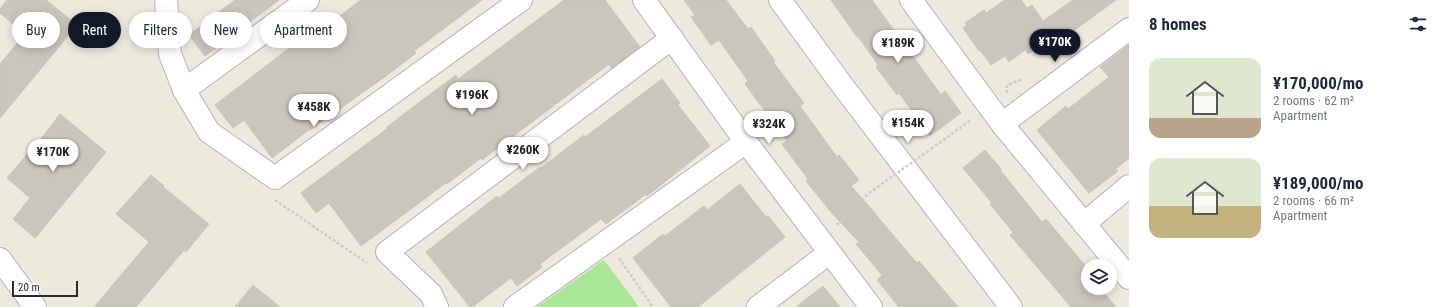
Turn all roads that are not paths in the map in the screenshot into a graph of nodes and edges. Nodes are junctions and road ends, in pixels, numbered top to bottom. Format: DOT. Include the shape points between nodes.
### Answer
graph roads {
  1 [pos="166,0"];
  2 [pos="308,0"];
  3 [pos="521,0"];
  4 [pos="644,0"];
  5 [pos="780,0"];
  6 [pos="911,0"];
  7 [pos="1129,29"];
  8 [pos="672,38"];
  9 [pos="184,90"];
  10 [pos="1002,124"];
  11 [pos="746,142"];
  12 [pos="1129,186"];
  13 [pos="1084,224"];
  14 [pos="829,252"];
  15 [pos="0,259"];
  16 [pos="1129,278"];
  17 [pos="35,307"];
  18 [pos="437,307"];
  19 [pos="515,307"];
  20 [pos="758,307"];
  21 [pos="871,307"];
  22 [pos="1011,307"];
  1 -- 9 [label="street" via="170,54"];
  2 -- 9 [label="street"];
  3 -- 9 [label="street" via="275,178 209,132"];
  4 -- 8 [label="street"];
  5 -- 22 [label="street"];
  6 -- 10 [label="street"];
  7 -- 10 [label="street"];
  8 -- 11 [label="street"];
  8 -- 18 [label="street" via="387,252 431,294"];
  10 -- 13 [label="street"];
  11 -- 14 [label="street"];
  11 -- 19 [label="street"];
  12 -- 13 [label="street"];
  13 -- 16 [label="street"];
  14 -- 20 [label="street"];
  14 -- 21 [label="street"];
  15 -- 17 [label="street"];
}
